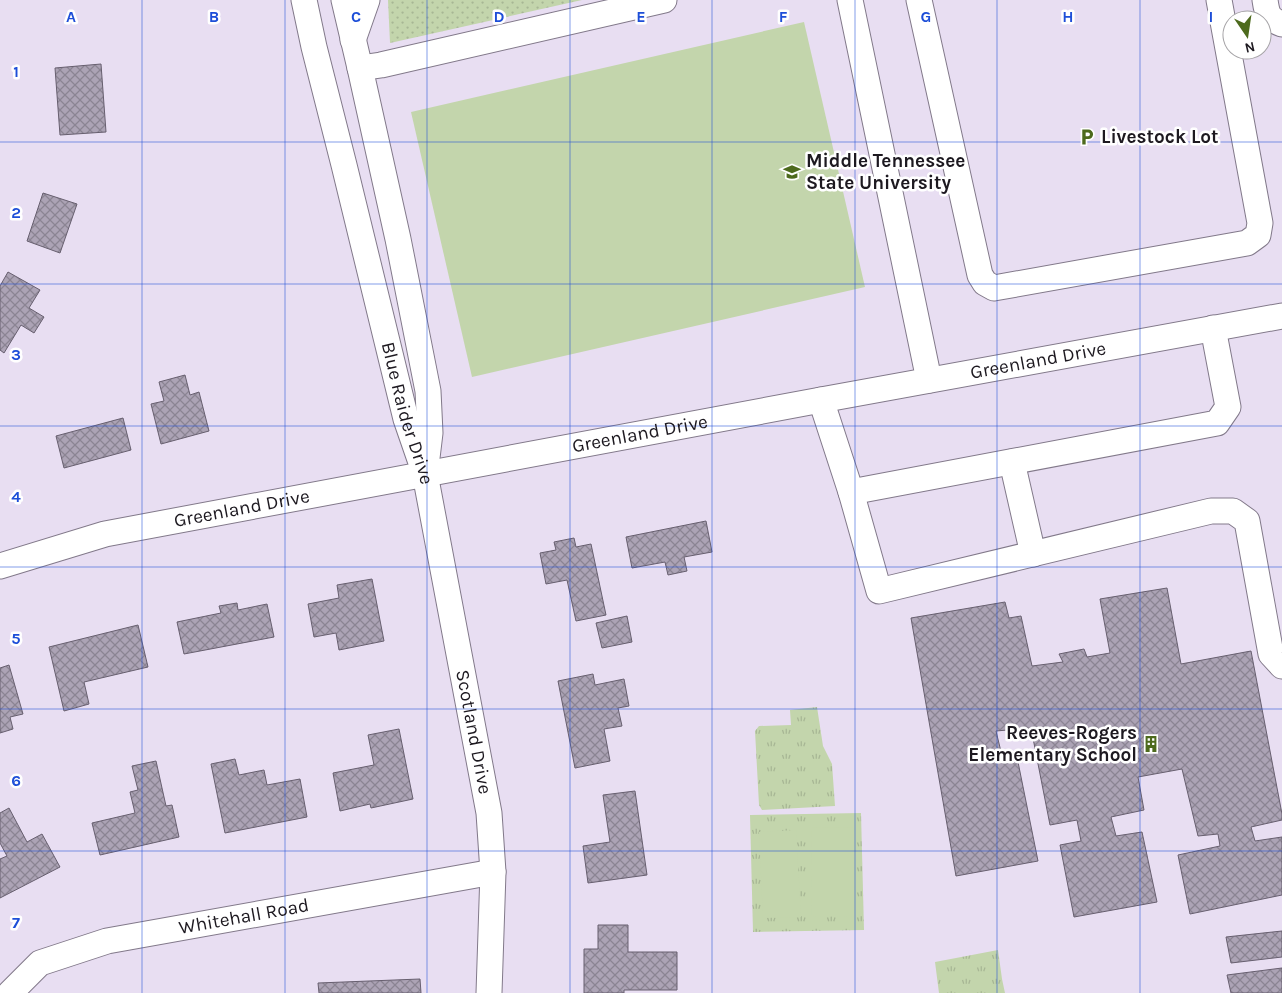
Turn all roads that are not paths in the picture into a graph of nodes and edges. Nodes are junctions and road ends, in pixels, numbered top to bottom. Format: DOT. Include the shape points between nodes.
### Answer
graph roads {
  1 [pos="304,0"];
  2 [pos="344,0"];
  3 [pos="367,0"];
  4 [pos="664,0"];
  5 [pos="850,0"];
  6 [pos="919,0"];
  7 [pos="1218,0"];
  8 [pos="1265,0"];
  9 [pos="1282,24"];
  10 [pos="353,40"];
  11 [pos="360,68"];
  12 [pos="1282,316"];
  13 [pos="1213,328"];
  14 [pos="929,380"];
  15 [pos="821,400"];
  16 [pos="1012,462"];
  17 [pos="425,474"];
  18 [pos="851,492"];
  19 [pos="1033,554"];
  20 [pos="0,566"];
  21 [pos="1282,666"];
  22 [pos="492,872"];
  23 [pos="10,993"];
  24 [pos="489,993"];
  1 -- 17 [label="street, Blue Raider Drive" via="406,419"];
  2 -- 10 [label="street, Blue Raider Drive"];
  3 -- 10 [label="street"];
  4 -- 11 [label="street"];
  5 -- 14 [label="street"];
  6 -- 7 [label="street" via="980,274 985,283 994,288 1247,243 1258,235 1260,223"];
  8 -- 9 [label="street" via="1267,14"];
  10 -- 11 [label="street, Blue Raider Drive"];
  11 -- 17 [label="street, Blue Raider Drive" via="428,392 430,433"];
  12 -- 13 [label="street, Greenland Drive"];
  13 -- 14 [label="street, Greenland Drive"];
  13 -- 16 [label="street" via="1228,408 1217,422"];
  14 -- 15 [label="street, Greenland Drive"];
  15 -- 17 [label="street, Greenland Drive"];
  15 -- 18 [label="street"];
  16 -- 18 [label="street"];
  16 -- 19 [label="street"];
  17 -- 20 [label="street, Greenland Drive" via="106,534"];
  17 -- 22 [label="street, Scotland Drive" via="489,813"];
  18 -- 19 [label="street" via="879,591"];
  19 -- 21 [label="street" via="1211,511 1233,511 1247,521 1271,654"];
  22 -- 23 [label="street, Whitehall Road" via="107,941 40,963"];
  22 -- 24 [label="street, Scotland Drive"];
}
